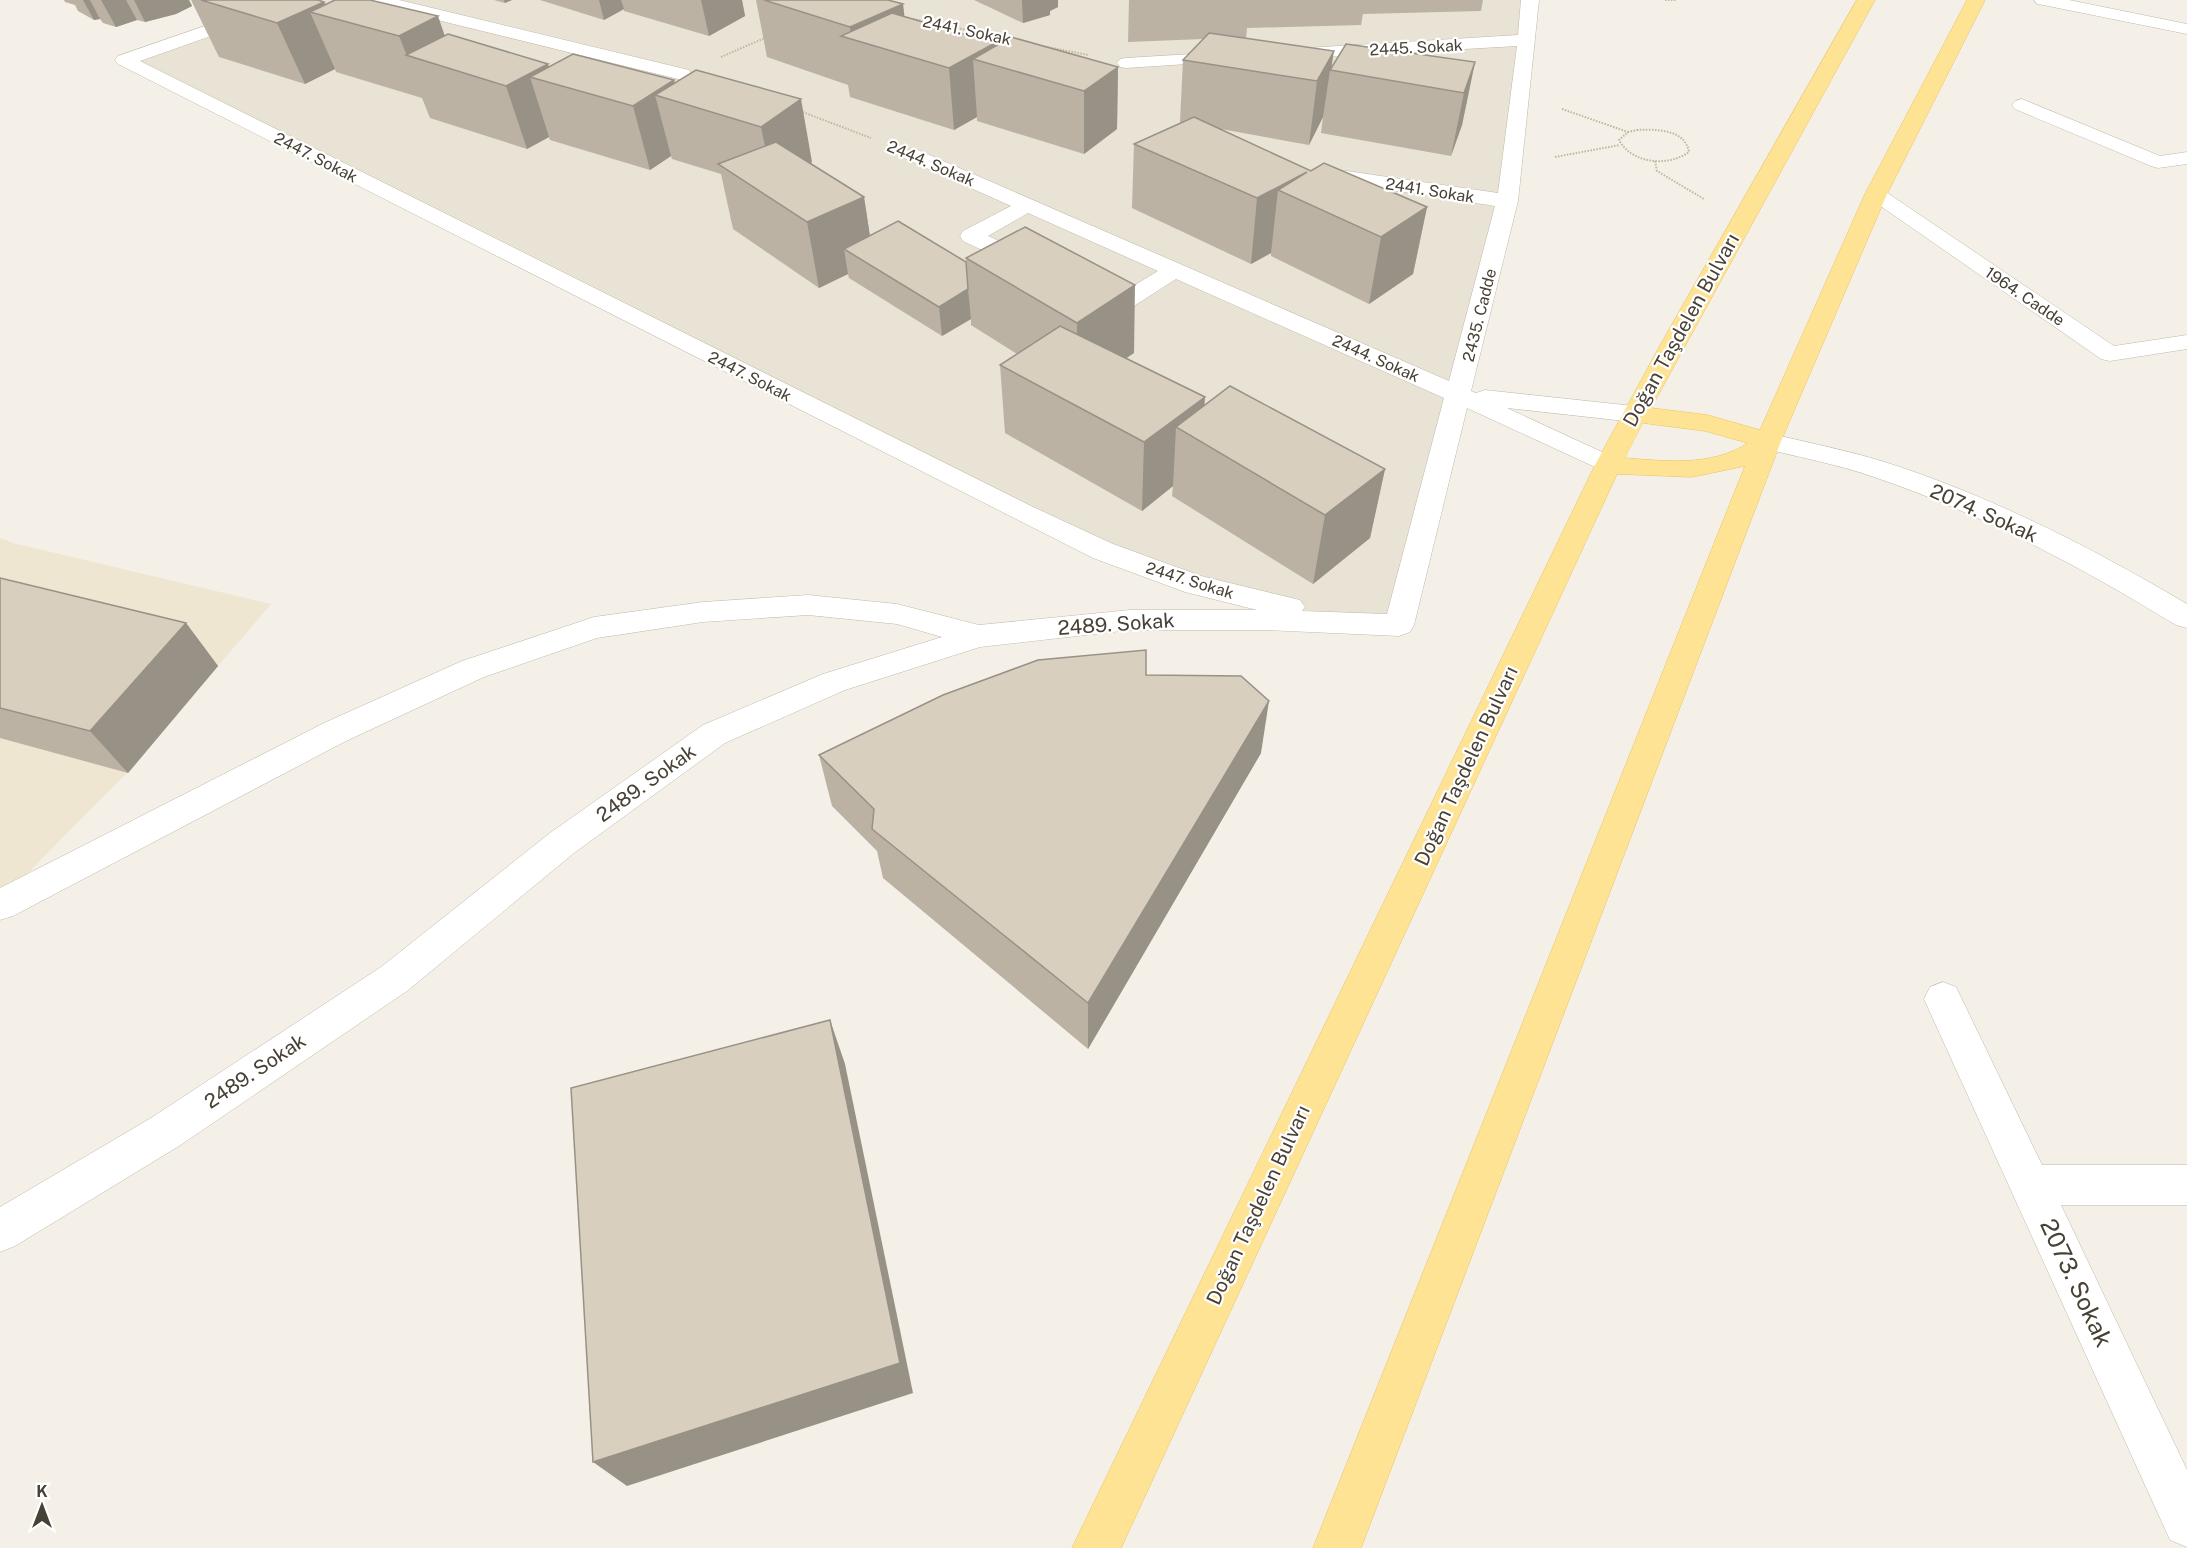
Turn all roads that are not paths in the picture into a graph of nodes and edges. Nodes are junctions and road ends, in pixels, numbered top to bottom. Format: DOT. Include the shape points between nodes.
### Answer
graph roads {
  1 [pos="296,0"];
  2 [pos="378,0"];
  3 [pos="1530,0"];
  4 [pos="1866,0"];
  5 [pos="1976,0"];
  6 [pos="2043,0"];
  7 [pos="2187,29"];
  8 [pos="1526,40"];
  9 [pos="1268,55"];
  10 [pos="1244,56"];
  11 [pos="1126,63"];
  12 [pos="682,74"];
  13 [pos="2022,105"];
  14 [pos="911,154"];
  15 [pos="2186,159"];
  16 [pos="1318,173"];
  17 [pos="1876,194"];
  18 [pos="1507,201"];
  19 [pos="1028,205"];
  20 [pos="1175,270"];
  21 [pos="1045,271"];
  22 [pos="1076,286"];
  23 [pos="2187,342"];
  24 [pos="1459,395"];
  25 [pos="1634,414"];
  26 [pos="1768,441"];
  27 [pos="1608,465"];
  28 [pos="2187,618"];
  29 [pos="1399,625"];
  30 [pos="979,636"];
  31 [pos="0,905"];
  32 [pos="1943,999"];
  33 [pos="2030,1185"];
  34 [pos="2187,1185"];
  35 [pos="0,1231"];
  36 [pos="2187,1523"];
  37 [pos="1096,1548"];
  38 [pos="1337,1548"];
  1 -- 29 [label="street, 2447. Sokak" via="124,60 1103,551 1195,585 1288,607"];
  2 -- 12 [label="street"];
  3 -- 8 [label="street, 2435. Cadde"];
  4 -- 25 [label="main road, Doğan Taşdelen Bulvarı"];
  5 -- 17 [label="main road"];
  6 -- 7 [label="street"];
  8 -- 9 [label="street, 2445. Sokak"];
  8 -- 18 [label="street, 2435. Cadde"];
  10 -- 11 [label="street"];
  13 -- 15 [label="street" via="2158,162"];
  14 -- 19 [label="street, 2444. Sokak"];
  16 -- 18 [label="street, 2441. Sokak"];
  17 -- 23 [label="street, 1964. Cadde" via="2110,354"];
  17 -- 26 [label="main road"];
  18 -- 24 [label="street, 2435. Cadde"];
  19 -- 20 [label="street, 2444. Sokak"];
  19 -- 21 [label="street" via="971,236"];
  20 -- 22 [label="street" via="1118,306"];
  20 -- 24 [label="street, 2444. Sokak"];
  24 -- 25 [label="street, 2444. Sokak"];
  24 -- 27 [label="street, 2444. Sokak"];
  24 -- 29 [label="street, 2435. Cadde"];
  25 -- 26 [label="main road" via="1707,423"];
  25 -- 27 [label="main road, Doğan Taşdelen Bulvarı"];
  26 -- 27 [label="main road" via="1743,458 1712,467 1678,470"];
  26 -- 28 [label="street, 2074. Sokak" via="1881,470 1955,498 2037,535"];
  26 -- 38 [label="main road"];
  27 -- 37 [label="main road, Doğan Taşdelen Bulvarı"];
  29 -- 30 [label="street, 2489. Sokak" via="1130,620"];
  30 -- 31 [label="street" via="897,614 808,605 703,612 594,628 472,669 335,732"];
  30 -- 35 [label="street, 2489. Sokak" via="834,682 714,734 562,843 394,979 165,1131"];
  32 -- 33 [label="street, 2073. Sokak"];
  33 -- 34 [label="street"];
  33 -- 36 [label="street, 2073. Sokak"];
}
